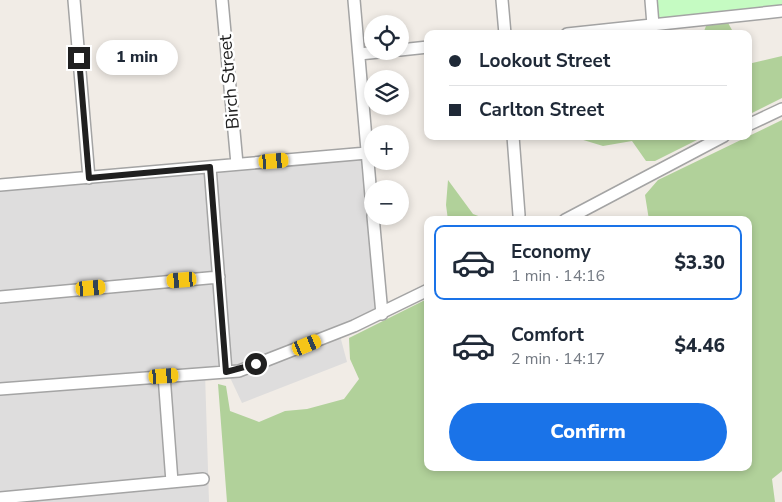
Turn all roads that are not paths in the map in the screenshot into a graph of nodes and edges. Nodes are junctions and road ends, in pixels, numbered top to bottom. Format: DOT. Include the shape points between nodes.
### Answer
graph roads {
  1 [pos="74,0"];
  2 [pos="222,0"];
  3 [pos="354,0"];
  4 [pos="502,0"];
  5 [pos="651,0"];
  6 [pos="782,11"];
  7 [pos="653,25"];
  8 [pos="505,30"];
  9 [pos="605,30"];
  10 [pos="424,48"];
  11 [pos="409,49"];
  12 [pos="359,54"];
  13 [pos="364,54"];
  14 [pos="782,109"];
  15 [pos="752,123"];
  16 [pos="365,125"];
  17 [pos="513,140"];
  18 [pos="716,140"];
  19 [pos="364,152"];
  20 [pos="237,164"];
  21 [pos="210,167"];
  22 [pos="89,178"];
  23 [pos="0,185"];
  24 [pos="519,215"];
  25 [pos="573,216"];
  26 [pos="374,225"];
  27 [pos="219,277"];
  28 [pos="424,292"];
  29 [pos="0,297"];
  30 [pos="382,314"];
  31 [pos="226,372"];
  32 [pos="164,376"];
  33 [pos="0,390"];
  34 [pos="203,479"];
  35 [pos="172,482"];
  36 [pos="0,498"];
  1 -- 22 [label="street"];
  2 -- 20 [label="street, Birch Street"];
  3 -- 12 [label="street"];
  4 -- 8 [label="street"];
  5 -- 7 [label="street"];
  6 -- 7 [label="street"];
  7 -- 9 [label="street"];
  10 -- 11 [label="street"];
  12 -- 13 [label="street"];
  12 -- 16 [label="street"];
  14 -- 15 [label="street"];
  17 -- 24 [label="street"];
  18 -- 25 [label="street"];
  19 -- 20 [label="street"];
  20 -- 21 [label="street"];
  21 -- 22 [label="street"];
  21 -- 27 [label="street"];
  22 -- 23 [label="street"];
  26 -- 30 [label="street"];
  27 -- 29 [label="street"];
  27 -- 31 [label="street"];
  28 -- 30 [label="street"];
  30 -- 31 [label="street" via="291,352"];
  31 -- 32 [label="street"];
  32 -- 33 [label="street"];
  32 -- 35 [label="street"];
  34 -- 35 [label="street"];
  35 -- 36 [label="street"];
}
